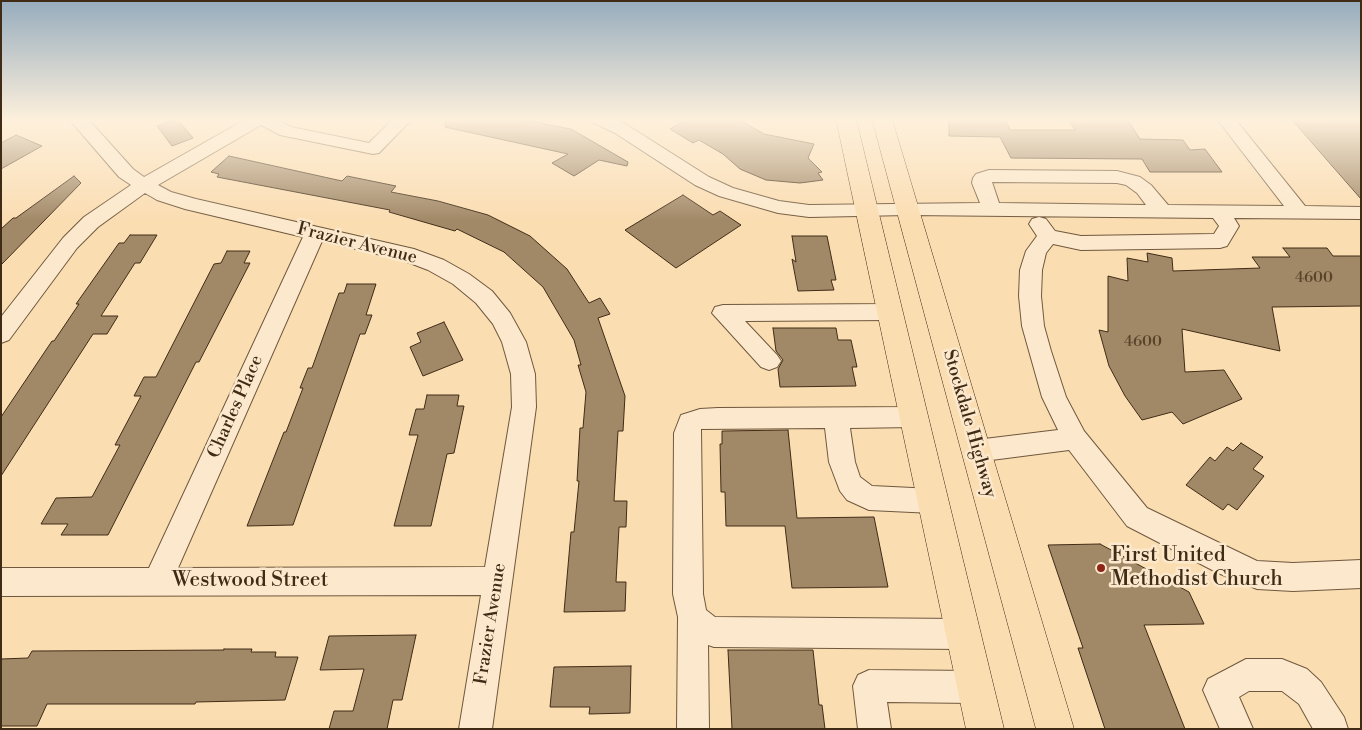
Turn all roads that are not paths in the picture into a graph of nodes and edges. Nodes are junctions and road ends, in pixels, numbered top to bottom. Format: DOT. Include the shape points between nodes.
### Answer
graph roads {
  1 [pos="108,153"];
  2 [pos="199,153"];
  3 [pos="661,153"];
  4 [pos="862,153"];
  5 [pos="884,153"];
  6 [pos="1252,153"];
  7 [pos="144,185"];
  8 [pos="888,209"];
  9 [pos="992,210"];
  10 [pos="1029,210"];
  11 [pos="1162,211"];
  12 [pos="1218,212"];
  13 [pos="1298,212"];
  14 [pos="1361,213"];
  15 [pos="315,233"];
  16 [pos="1048,236"];
  17 [pos="890,312"];
  18 [pos="1,334"];
  19 [pos="769,361"];
  20 [pos="836,417"];
  21 [pos="914,417"];
  22 [pos="1075,439"];
  23 [pos="976,451"];
  24 [pos="933,502"];
  25 [pos="1361,574"];
  26 [pos="498,581"];
  27 [pos="1,582"];
  28 [pos="157,582"];
  29 [pos="693,618"];
  30 [pos="963,634"];
  31 [pos="975,686"];
  32 [pos="475,729"];
  33 [pos="693,729"];
  34 [pos="875,729"];
  35 [pos="985,729"];
  36 [pos="1055,729"];
  37 [pos="1237,729"];
  38 [pos="1332,729"];
  1 -- 7 [label="street, Frazier Avenue" via="126,173"];
  2 -- 7 [label="street"];
  3 -- 8 [label="street" via="702,181 751,201 809,211"];
  4 -- 8 [label="main road, Stockdale Highway"];
  5 -- 8 [label="main road, Stockdale Highway"];
  6 -- 13 [label="street"];
  7 -- 15 [label="street, Frazier Avenue" via="192,206"];
  7 -- 18 [label="street" via="97,217 70,243"];
  8 -- 9 [label="street"];
  8 -- 17 [label="main road, Stockdale Highway"];
  8 -- 23 [label="main road, Stockdale Highway"];
  9 -- 10 [label="street"];
  9 -- 11 [label="street" via="982,182 989,176 1117,177 1133,181 1144,189"];
  10 -- 11 [label="street"];
  10 -- 16 [label="street"];
  11 -- 12 [label="street"];
  12 -- 13 [label="street"];
  12 -- 16 [label="street" via="1229,226 1220,242 1081,243"];
  13 -- 14 [label="street"];
  15 -- 26 [label="street, Frazier Avenue" via="407,254 436,265 484,297 510,334 523,374 524,407"];
  15 -- 28 [label="street, Charles Place"];
  16 -- 22 [label="street" via="1036,252 1031,270 1033,326 1054,397"];
  17 -- 19 [label="street" via="723,313"];
  17 -- 21 [label="main road, Stockdale Highway"];
  20 -- 21 [label="street"];
  20 -- 24 [label="street" via="842,462 849,483 857,492 869,498"];
  20 -- 29 [label="street" via="700,419 690,422 687,433 688,594"];
  21 -- 24 [label="main road, Stockdale Highway"];
  22 -- 23 [label="street"];
  22 -- 25 [label="street" via="1137,517 1219,558 1257,574 1293,577"];
  23 -- 36 [label="main road, Stockdale Highway"];
  24 -- 30 [label="main road, Stockdale Highway"];
  26 -- 28 [label="street, Westwood Street"];
  26 -- 32 [label="street, Frazier Avenue"];
  27 -- 28 [label="street, Westwood Street"];
  29 -- 30 [label="street" via="714,632"];
  29 -- 33 [label="street"];
  30 -- 31 [label="main road, Stockdale Highway"];
  31 -- 34 [label="street" via="869,686"];
  31 -- 35 [label="main road, Stockdale Highway"];
  37 -- 38 [label="street" via="1219,690 1246,675 1282,675 1296,680 1310,693"];
}
